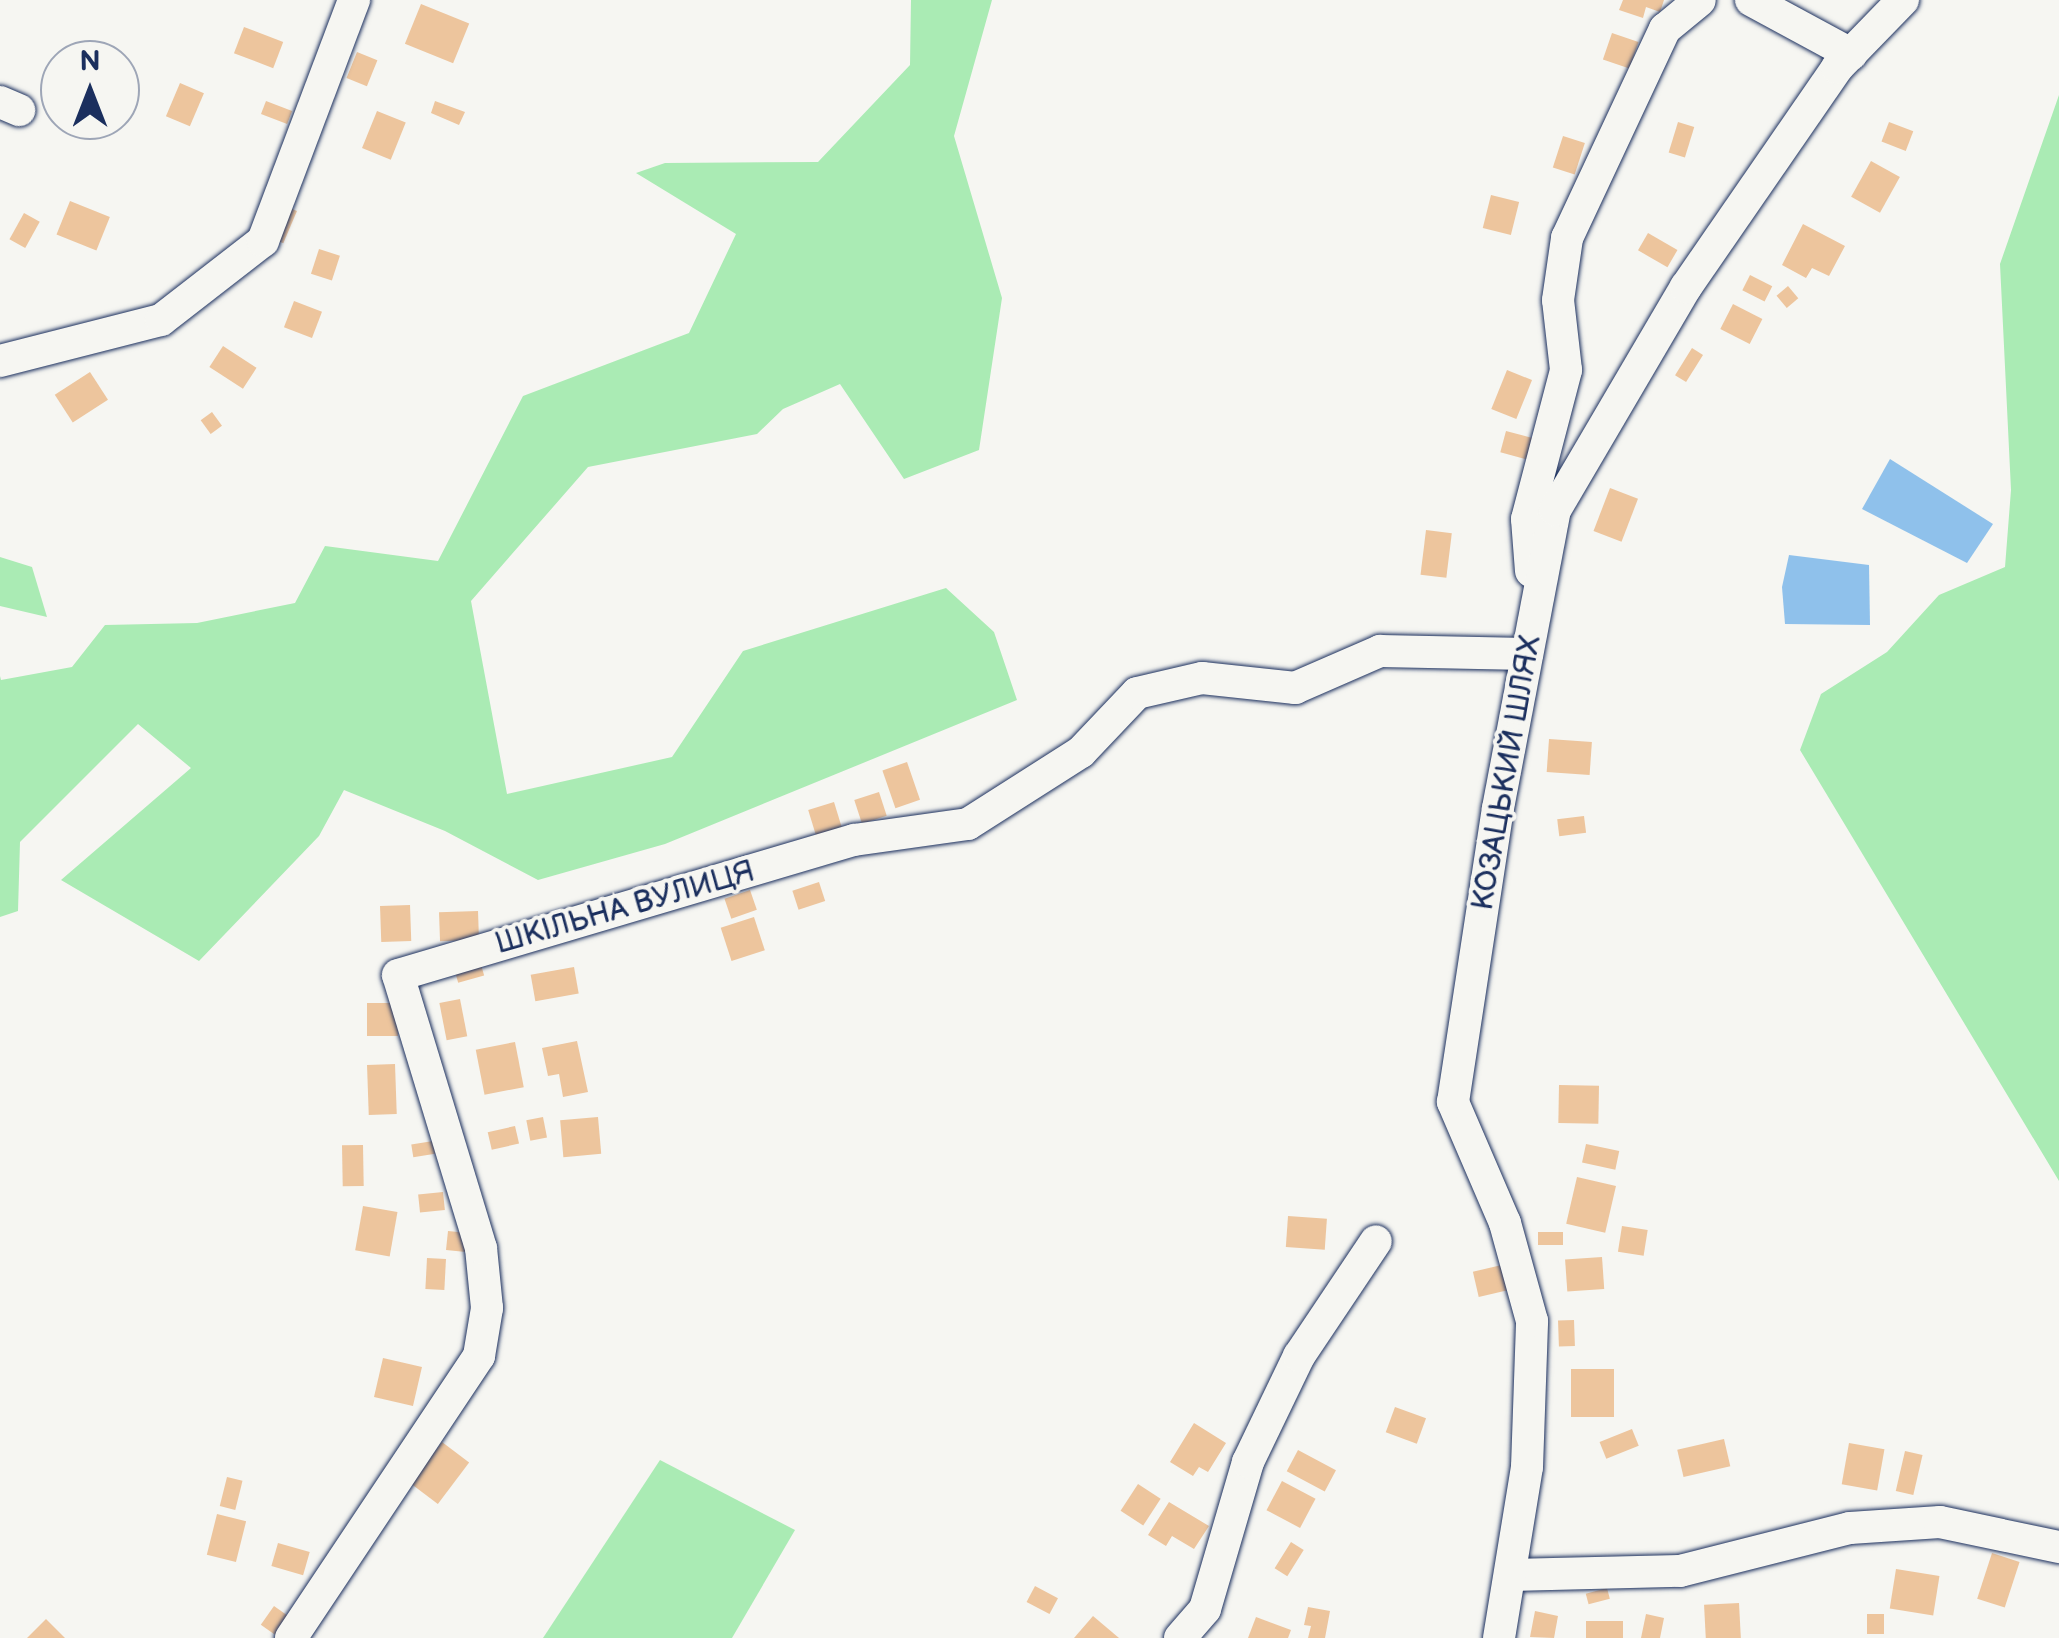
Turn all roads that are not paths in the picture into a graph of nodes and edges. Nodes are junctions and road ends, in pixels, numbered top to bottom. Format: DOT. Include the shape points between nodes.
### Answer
graph roads {
  1 [pos="354,0"];
  2 [pos="1700,0"];
  3 [pos="1750,0"];
  4 [pos="1903,0"];
  5 [pos="1851,54"];
  6 [pos="0,361"];
  7 [pos="1534,617"];
  8 [pos="1527,654"];
  9 [pos="1376,1241"];
  10 [pos="2059,1547"];
  11 [pos="1511,1575"];
  12 [pos="290,1638"];
  13 [pos="1180,1638"];
  14 [pos="1499,1638"];
  1 -- 6 [label="street" via="263,240 162,320"];
  2 -- 7 [label="street" via="1665,29 1567,238 1558,300 1566,370 1527,519"];
  3 -- 5 [label="street"];
  4 -- 5 [label="street, КОЗАЦЬКИЙ ШЛЯХ"];
  5 -- 7 [label="street, КОЗАЦЬКИЙ ШЛЯХ" via="1686,287 1554,510"];
  7 -- 8 [label="street, КОЗАЦЬКИЙ ШЛЯХ"];
  8 -- 11 [label="street, КОЗАЦЬКИЙ ШЛЯХ" via="1453,1102 1505,1223 1532,1321 1527,1467"];
  8 -- 12 [label="street, ШКІЛЬНА ВУЛИЦЯ" via="1380,650 1296,688 1202,678 1137,693 1081,752 968,824 854,840 398,974 481,1248 487,1308 479,1356"];
  9 -- 13 [label="street" via="1299,1356 1248,1462 1206,1609"];
  10 -- 11 [label="street" via="1940,1522 1850,1528 1680,1571"];
  11 -- 14 [label="street, КОЗАЦЬКИЙ ШЛЯХ"];
}
